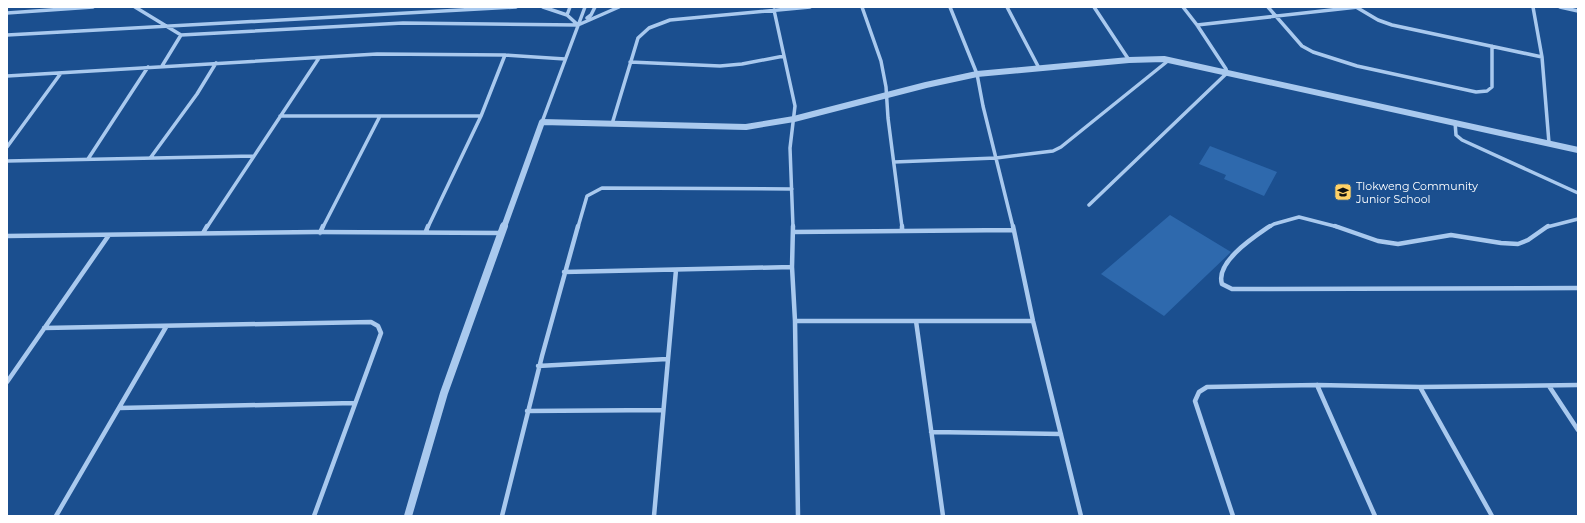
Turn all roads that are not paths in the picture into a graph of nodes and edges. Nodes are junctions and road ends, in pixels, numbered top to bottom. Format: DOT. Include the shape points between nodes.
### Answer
graph roads {
  1 [pos="94,7"];
  2 [pos="134,7"];
  3 [pos="516,7"];
  4 [pos="543,7"];
  5 [pos="570,7"];
  6 [pos="585,7"];
  7 [pos="595,7"];
  8 [pos="619,7"];
  9 [pos="810,7"];
  10 [pos="862,7"];
  11 [pos="950,7"];
  12 [pos="1007,7"];
  13 [pos="1094,7"];
  14 [pos="1183,7"];
  15 [pos="1268,7"];
  16 [pos="1356,7"];
  17 [pos="1360,7"];
  18 [pos="1533,7"];
  19 [pos="1560,7"];
  20 [pos="774,10"];
  21 [pos="1578,11"];
  22 [pos="7,14"];
  23 [pos="567,14"];
  24 [pos="1276,16"];
  25 [pos="579,24"];
  26 [pos="1197,25"];
  27 [pos="169,27"];
  28 [pos="7,35"];
  29 [pos="181,35"];
  30 [pos="1492,46"];
  31 [pos="504,55"];
  32 [pos="784,56"];
  33 [pos="1542,57"];
  34 [pos="318,58"];
  35 [pos="565,59"];
  36 [pos="1130,60"];
  37 [pos="1170,60"];
  38 [pos="630,62"];
  39 [pos="216,63"];
  40 [pos="162,66"];
  41 [pos="148,67"];
  42 [pos="1039,68"];
  43 [pos="1227,72"];
  44 [pos="61,73"];
  45 [pos="977,74"];
  46 [pos="7,76"];
  47 [pos="887,94"];
  48 [pos="280,116"];
  49 [pos="380,116"];
  50 [pos="480,116"];
  51 [pos="794,119"];
  52 [pos="542,122"];
  53 [pos="1455,122"];
  54 [pos="612,124"];
  55 [pos="1550,144"];
  56 [pos="7,147"];
  57 [pos="1578,150"];
  58 [pos="254,156"];
  59 [pos="151,157"];
  60 [pos="996,158"];
  61 [pos="88,159"];
  62 [pos="7,161"];
  63 [pos="894,162"];
  64 [pos="792,189"];
  65 [pos="1578,193"];
  66 [pos="1089,205"];
  67 [pos="1578,220"];
  68 [pos="902,230"];
  69 [pos="1014,230"];
  70 [pos="426,231"];
  71 [pos="320,232"];
  72 [pos="793,232"];
  73 [pos="203,233"];
  74 [pos="502,233"];
  75 [pos="109,235"];
  76 [pos="7,236"];
  77 [pos="792,267"];
  78 [pos="676,270"];
  79 [pos="564,272"];
  80 [pos="1578,288"];
  81 [pos="794,321"];
  82 [pos="916,321"];
  83 [pos="1033,321"];
  84 [pos="166,327"];
  85 [pos="44,328"];
  86 [pos="667,359"];
  87 [pos="538,366"];
  88 [pos="7,382"];
  89 [pos="1317,385"];
  90 [pos="1578,385"];
  91 [pos="1420,386"];
  92 [pos="1549,386"];
  93 [pos="354,403"];
  94 [pos="119,408"];
  95 [pos="663,410"];
  96 [pos="527,411"];
  97 [pos="1578,430"];
  98 [pos="931,432"];
  99 [pos="1061,434"];
  100 [pos="56,516"];
  101 [pos="314,516"];
  102 [pos="408,516"];
  103 [pos="502,516"];
  104 [pos="654,516"];
  105 [pos="798,516"];
  106 [pos="943,516"];
  107 [pos="1081,516"];
  108 [pos="1233,516"];
  109 [pos="1375,516"];
  110 [pos="1492,516"];
  1 -- 22 [label="street"];
  2 -- 27 [label="street"];
  3 -- 27 [label="street"];
  4 -- 23 [label="street"];
  5 -- 23 [label="street"];
  6 -- 25 [label="street"];
  7 -- 25 [label="street" via="591,15"];
  8 -- 25 [label="street"];
  9 -- 20 [label="street"];
  10 -- 47 [label="street" via="881,61"];
  11 -- 45 [label="street"];
  12 -- 42 [label="street"];
  13 -- 36 [label="street"];
  14 -- 26 [label="street"];
  15 -- 24 [label="street"];
  16 -- 17 [label="street"];
  16 -- 24 [label="street"];
  16 -- 30 [label="street" via="1392,25"];
  18 -- 33 [label="street"];
  19 -- 21 [label="street"];
  20 -- 32 [label="street"];
  20 -- 38 [label="street" via="659,23 638,38"];
  23 -- 25 [label="street"];
  24 -- 26 [label="street"];
  24 -- 30 [label="street" via="1302,46 1317,54 1357,66 1476,92 1487,91 1492,87"];
  25 -- 29 [label="street" via="403,23"];
  25 -- 35 [label="street"];
  26 -- 43 [label="street"];
  27 -- 28 [label="street"];
  27 -- 29 [label="street"];
  29 -- 40 [label="street"];
  30 -- 33 [label="street"];
  31 -- 34 [label="street" via="377,54"];
  31 -- 35 [label="street"];
  31 -- 50 [label="street"];
  32 -- 38 [label="street" via="720,66"];
  32 -- 51 [label="street" via="793,92"];
  33 -- 55 [label="street"];
  34 -- 39 [label="street"];
  34 -- 48 [label="street"];
  35 -- 52 [label="street"];
  36 -- 37 [label="street"];
  36 -- 42 [label="street"];
  37 -- 43 [label="street"];
  37 -- 60 [label="street" via="1061,147 1048,152"];
  38 -- 54 [label="street"];
  39 -- 40 [label="street"];
  39 -- 59 [label="street" via="197,94"];
  40 -- 41 [label="street"];
  41 -- 44 [label="street"];
  41 -- 61 [label="street"];
  42 -- 45 [label="street"];
  43 -- 53 [label="street"];
  43 -- 66 [label="street"];
  44 -- 46 [label="street"];
  44 -- 56 [label="street"];
  45 -- 47 [label="street"];
  45 -- 60 [label="street"];
  47 -- 51 [label="street"];
  47 -- 63 [label="street"];
  48 -- 49 [label="street"];
  48 -- 58 [label="street"];
  49 -- 50 [label="street"];
  49 -- 71 [label="street"];
  50 -- 70 [label="street"];
  51 -- 54 [label="street" via="746,128"];
  51 -- 64 [label="street" via="790,148"];
  52 -- 54 [label="street"];
  52 -- 74 [label="street"];
  53 -- 55 [label="street"];
  53 -- 65 [label="street" via="1456,135 1462,140"];
  55 -- 57 [label="street"];
  58 -- 59 [label="street"];
  58 -- 73 [label="street"];
  59 -- 61 [label="street"];
  60 -- 63 [label="street"];
  60 -- 69 [label="street"];
  61 -- 62 [label="street"];
  63 -- 68 [label="street"];
  64 -- 72 [label="street"];
  64 -- 79 [label="street" via="598,189 587,196"];
  67 -- 80 [label="street" via="1549,226 1518,244 1451,235 1398,244 1378,241 1299,217 1274,224 1255,236 1231,257 1220,278 1222,284 1232,289"];
  68 -- 69 [label="street"];
  68 -- 72 [label="street"];
  69 -- 83 [label="street"];
  70 -- 71 [label="street"];
  70 -- 74 [label="street"];
  71 -- 73 [label="street"];
  72 -- 77 [label="street"];
  73 -- 75 [label="street"];
  74 -- 102 [label="street" via="444,393"];
  75 -- 76 [label="street"];
  75 -- 85 [label="street"];
  77 -- 78 [label="street"];
  77 -- 81 [label="street"];
  78 -- 79 [label="street"];
  78 -- 86 [label="street"];
  79 -- 87 [label="street"];
  81 -- 82 [label="street"];
  81 -- 105 [label="street"];
  82 -- 83 [label="street"];
  82 -- 98 [label="street"];
  83 -- 99 [label="street"];
  84 -- 85 [label="street"];
  84 -- 93 [label="street" via="363,322 374,324 381,333"];
  84 -- 94 [label="street"];
  85 -- 88 [label="street"];
  86 -- 87 [label="street"];
  86 -- 95 [label="street"];
  87 -- 96 [label="street"];
  89 -- 91 [label="street"];
  89 -- 108 [label="street" via="1207,387 1201,389 1196,396 1195,401"];
  89 -- 109 [label="street"];
  90 -- 92 [label="street"];
  91 -- 92 [label="street"];
  91 -- 110 [label="street"];
  92 -- 97 [label="street"];
  93 -- 94 [label="street"];
  93 -- 101 [label="street"];
  94 -- 100 [label="street"];
  95 -- 96 [label="street"];
  95 -- 104 [label="street"];
  96 -- 103 [label="street"];
  98 -- 99 [label="street"];
  98 -- 106 [label="street"];
  99 -- 107 [label="street"];
}
